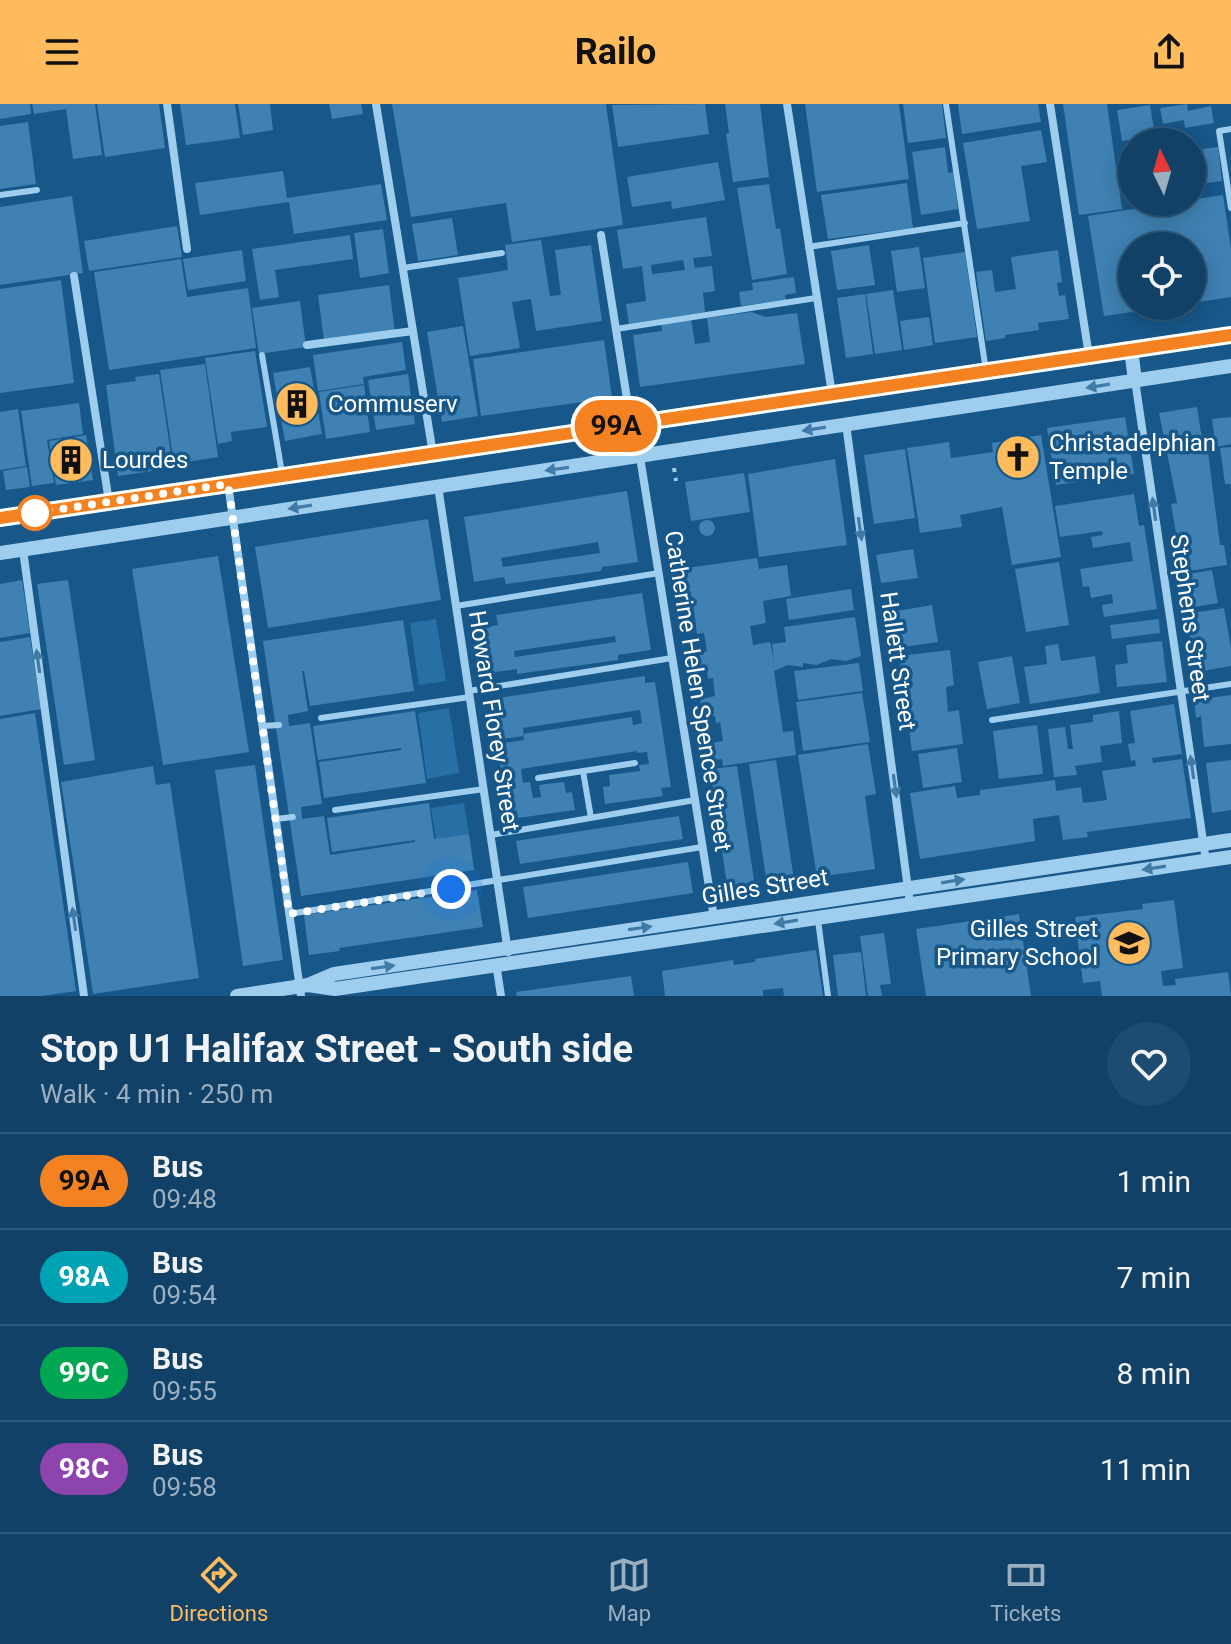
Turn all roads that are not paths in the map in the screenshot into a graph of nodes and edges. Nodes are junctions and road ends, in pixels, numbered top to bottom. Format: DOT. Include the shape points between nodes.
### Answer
graph roads {
  1 [pos="167,104"];
  2 [pos="376,104"];
  3 [pos="787,104"];
  4 [pos="946,104"];
  5 [pos="1050,104"];
  6 [pos="1231,129"];
  7 [pos="37,190"];
  8 [pos="0,195"];
  9 [pos="1231,208"];
  10 [pos="965,223"];
  11 [pos="601,235"];
  12 [pos="808,247"];
  13 [pos="187,249"];
  14 [pos="502,253"];
  15 [pos="403,268"];
  16 [pos="74,276"];
  17 [pos="816,298"];
  18 [pos="616,329"];
  19 [pos="413,331"];
  20 [pos="1231,334"];
  21 [pos="307,345"];
  22 [pos="1131,350"];
  23 [pos="262,355"];
  24 [pos="1089,356"];
  25 [pos="1231,366"];
  26 [pos="986,371"];
  27 [pos="1135,380"];
  28 [pos="832,394"];
  29 [pos="633,424"];
  30 [pos="846,424"];
  31 [pos="433,454"];
  32 [pos="640,457"];
  33 [pos="283,476"];
  34 [pos="228,484"];
  35 [pos="438,486"];
  36 [pos="109,502"];
  37 [pos="233,517"];
  38 [pos="0,518"];
  39 [pos="23,550"];
  40 [pos="0,553"];
  41 [pos="659,573"];
  42 [pos="456,606"];
  43 [pos="672,658"];
  44 [pos="1231,684"];
  45 [pos="1181,691"];
  46 [pos="470,694"];
  47 [pos="321,718"];
  48 [pos="992,720"];
  49 [pos="279,725"];
  50 [pos="263,726"];
  51 [pos="635,763"];
  52 [pos="583,771"];
  53 [pos="538,778"];
  54 [pos="484,789"];
  55 [pos="695,800"];
  56 [pos="335,810"];
  57 [pos="293,817"];
  58 [pos="591,818"];
  59 [pos="276,819"];
  60 [pos="491,835"];
  61 [pos="1231,840"];
  62 [pos="1203,844"];
  63 [pos="702,847"];
  64 [pos="1114,857"];
  65 [pos="1231,857"];
  66 [pos="1206,861"];
  67 [pos="1116,874"];
  68 [pos="498,882"];
  69 [pos="908,888"];
  70 [pos="910,904"];
  71 [pos="816,910"];
  72 [pos="289,914"];
  73 [pos="714,925"];
  74 [pos="502,957"];
  75 [pos="303,989"];
  76 [pos="84,996"];
  77 [pos="237,996"];
  78 [pos="501,996"];
  79 [pos="828,996"];
  1 -- 13 [label="street"];
  2 -- 15 [label="street"];
  3 -- 12 [label="street"];
  4 -- 10 [label="lane"];
  5 -- 24 [label="street"];
  6 -- 9 [label="lane" via="1219,131"];
  7 -- 8 [label="lane"];
  10 -- 12 [label="lane"];
  10 -- 26 [label="lane"];
  11 -- 18 [label="street"];
  12 -- 17 [label="street"];
  14 -- 15 [label="lane"];
  15 -- 19 [label="street"];
  16 -- 36 [label="street"];
  17 -- 18 [label="lane"];
  17 -- 28 [label="street"];
  18 -- 29 [label="street"];
  19 -- 21 [label="street"];
  19 -- 31 [label="street"];
  20 -- 22 [label="street"];
  22 -- 24 [label="street"];
  22 -- 27 [label="street"];
  23 -- 33 [label="lane"];
  24 -- 26 [label="street"];
  25 -- 27 [label="street"];
  26 -- 28 [label="street"];
  27 -- 30 [label="street, one-way"];
  45 -- 27 [label="street, Stephens Street, one-way"];
  28 -- 29 [label="street"];
  29 -- 31 [label="street"];
  29 -- 32 [label="street"];
  30 -- 32 [label="street, one-way"];
  30 -- 69 [label="street, Hallett Street, one-way"];
  31 -- 33 [label="street"];
  32 -- 35 [label="street, one-way"];
  32 -- 41 [label="street, Catherine Helen Spence Street"];
  33 -- 34 [label="street"];
  34 -- 36 [label="street"];
  34 -- 37 [label="street"];
  35 -- 37 [label="street, one-way"];
  35 -- 42 [label="street, Howard Florey Street"];
  36 -- 38 [label="street"];
  37 -- 39 [label="street"];
  37 -- 50 [label="street"];
  39 -- 40 [label="street"];
  76 -- 39 [label="street, one-way"];
  41 -- 42 [label="lane"];
  41 -- 43 [label="street, Catherine Helen Spence Street"];
  42 -- 46 [label="street, Howard Florey Street"];
  43 -- 46 [label="lane"];
  43 -- 55 [label="street, Catherine Helen Spence Street"];
  44 -- 45 [label="lane"];
  45 -- 48 [label="lane"];
  62 -- 45 [label="street, Stephens Street, one-way"];
  46 -- 47 [label="lane"];
  46 -- 54 [label="street, Howard Florey Street"];
  49 -- 50 [label="lane"];
  50 -- 59 [label="street"];
  51 -- 52 [label="lane"];
  52 -- 53 [label="lane"];
  52 -- 58 [label="lane"];
  54 -- 56 [label="lane"];
  54 -- 60 [label="street, Howard Florey Street"];
  55 -- 58 [label="lane"];
  55 -- 63 [label="street, Catherine Helen Spence Street"];
  57 -- 59 [label="lane"];
  58 -- 60 [label="lane"];
  59 -- 72 [label="street"];
  60 -- 68 [label="street, Howard Florey Street"];
  61 -- 62 [label="street, Gilles Street"];
  62 -- 64 [label="street, Gilles Street"];
  62 -- 66 [label="street, Stephens Street"];
  63 -- 68 [label="lane"];
  63 -- 73 [label="street, Catherine Helen Spence Street"];
  64 -- 67 [label="street"];
  69 -- 64 [label="street, Gilles Street, one-way"];
  65 -- 66 [label="street, Gilles Street"];
  66 -- 67 [label="street, Gilles Street, one-way"];
  67 -- 70 [label="street, Gilles Street"];
  68 -- 72 [label="lane"];
  68 -- 74 [label="street, Howard Florey Street"];
  69 -- 70 [label="street, Hallett Street"];
  69 -- 71 [label="street, Gilles Street"];
  70 -- 71 [label="street, Gilles Street"];
  71 -- 73 [label="street, Gilles Street"];
  71 -- 79 [label="lane"];
  72 -- 75 [label="street"];
  73 -- 74 [label="street, Gilles Street"];
  74 -- 75 [label="street, Gilles Street" via="334,974"];
  74 -- 78 [label="street, Howard Florey Street"];
  75 -- 77 [label="street, Gilles Street"];
}
